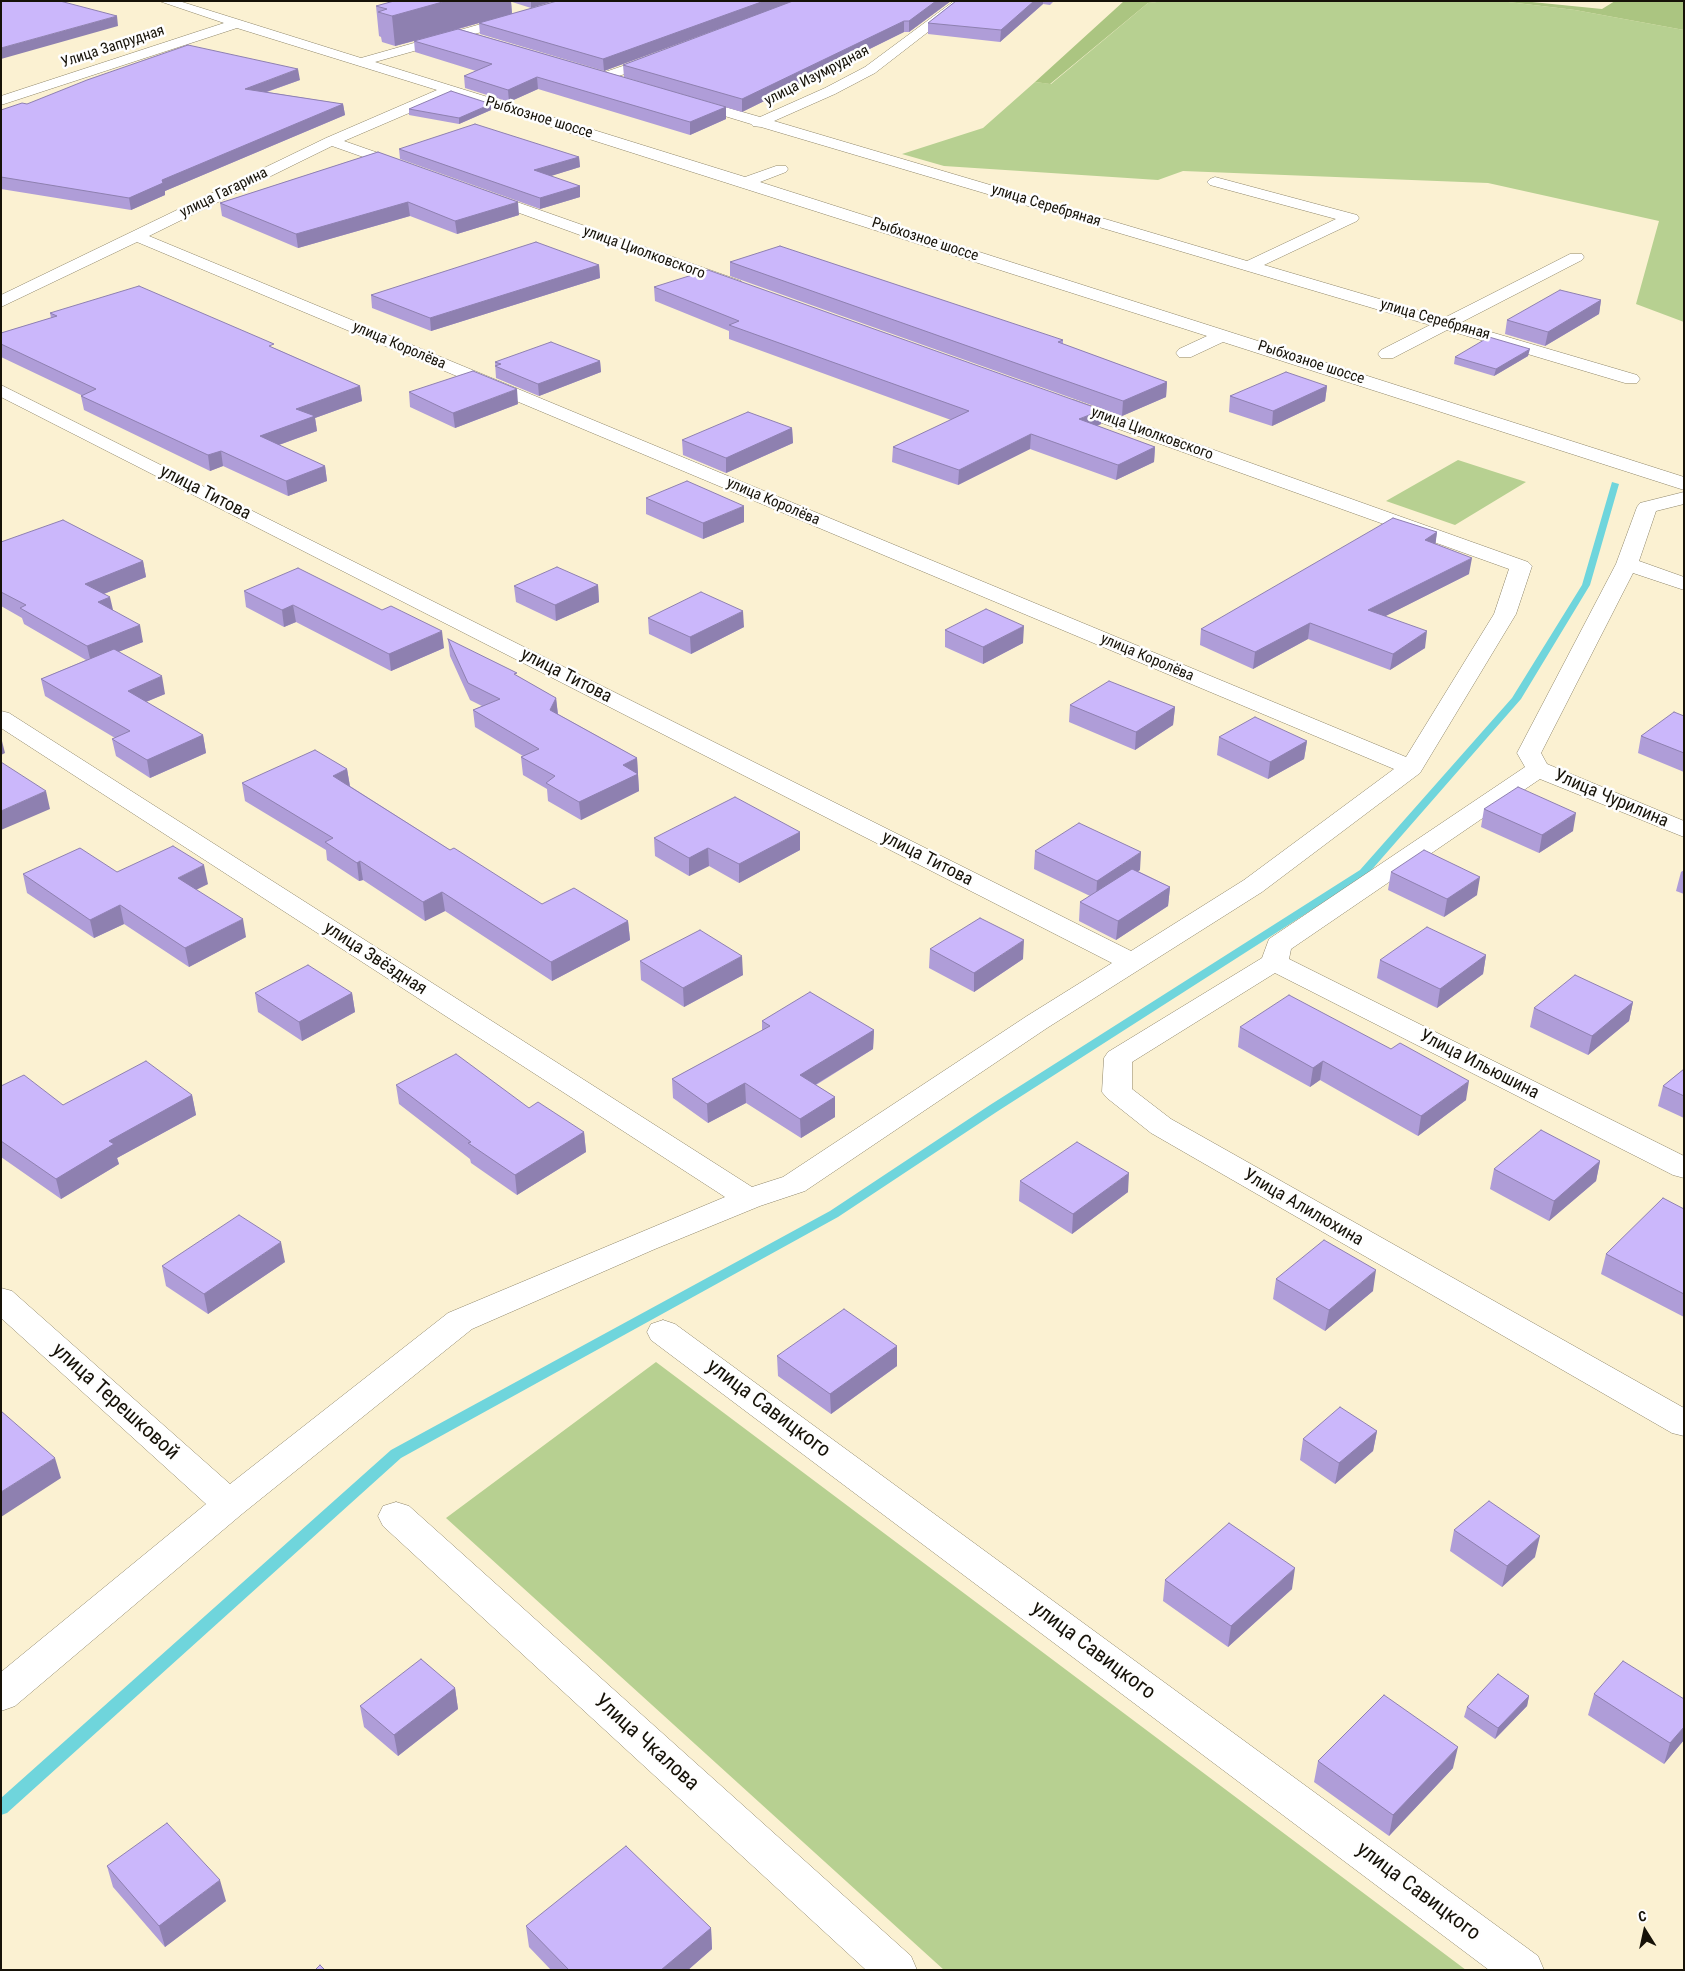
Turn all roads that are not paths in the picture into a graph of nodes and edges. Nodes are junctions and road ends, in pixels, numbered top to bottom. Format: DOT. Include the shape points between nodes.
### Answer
graph roads {
  1 [pos="165,1"];
  2 [pos="577,1"];
  3 [pos="942,1"];
  4 [pos="960,3"];
  5 [pos="504,6"];
  6 [pos="533,14"];
  7 [pos="235,24"];
  8 [pos="461,35"];
  9 [pos="489,43"];
  10 [pos="672,52"];
  11 [pos="361,62"];
  12 [pos="588,71"];
  13 [pos="607,76"];
  14 [pos="635,85"];
  15 [pos="450,90"];
  16 [pos="672,96"];
  17 [pos="1,101"];
  18 [pos="758,123"];
  19 [pos="331,141"];
  20 [pos="781,169"];
  21 [pos="425,174"];
  22 [pos="744,182"];
  23 [pos="1216,182"];
  24 [pos="462,188"];
  25 [pos="136,236"];
  26 [pos="1576,257"];
  27 [pos="1249,266"];
  28 [pos="753,292"];
  29 [pos="1,302"];
  30 [pos="1447,324"];
  31 [pos="1223,335"];
  32 [pos="1185,353"];
  33 [pos="1387,354"];
  34 [pos="1315,364"];
  35 [pos="1291,376"];
  36 [pos="1631,379"];
  37 [pos="1,390"];
  38 [pos="1052,399"];
  39 [pos="1684,484"];
  40 [pos="1684,498"];
  41 [pos="1627,564"];
  42 [pos="1684,584"];
  43 [pos="1,718"];
  44 [pos="1411,768"];
  45 [pos="1538,769"];
  46 [pos="1684,830"];
  47 [pos="1131,962"];
  48 [pos="1274,962"];
  49 [pos="1684,1168"];
  50 [pos="749,1199"];
  51 [pos="1,1299"];
  52 [pos="663,1332"];
  53 [pos="1684,1424"];
  54 [pos="229,1504"];
  55 [pos="396,1516"];
  56 [pos="1,1695"];
  57 [pos="896,1970"];
  58 [pos="1523,1970"];
  1 -- 7 [label="street, Рыбхозное шоссе"];
  2 -- 6 [label="street"];
  3 -- 4 [label="street"];
  4 -- 18 [label="street, улица Изумрудная" via="870,70"];
  5 -- 6 [label="street"];
  6 -- 8 [label="street"];
  7 -- 11 [label="street, Рыбхозное шоссе"];
  7 -- 17 [label="street, Улица Запрудная"];
  8 -- 9 [label="street"];
  8 -- 11 [label="street"];
  10 -- 13 [label="street"];
  11 -- 15 [label="street, Рыбхозное шоссе"];
  12 -- 13 [label="street"];
  13 -- 14 [label="street"];
  15 -- 19 [label="street, улица Гагарина"];
  15 -- 22 [label="street, Рыбхозное шоссе"];
  16 -- 18 [label="street, улица Серебряная"];
  18 -- 27 [label="street, улица Серебряная"];
  19 -- 21 [label="street"];
  19 -- 25 [label="street, улица Гагарина"];
  20 -- 22 [label="street"];
  22 -- 31 [label="street, Рыбхозное шоссе"];
  23 -- 27 [label="street" via="1352,218"];
  24 -- 28 [label="street, улица Циолковского"];
  25 -- 29 [label="street, улица Гагарина"];
  25 -- 44 [label="street, улица Королёва"];
  26 -- 30 [label="street"];
  27 -- 30 [label="street, улица Серебряная"];
  30 -- 33 [label="street"];
  30 -- 36 [label="street, улица Серебряная"];
  31 -- 32 [label="street"];
  31 -- 34 [label="street, Рыбхозное шоссе"];
  34 -- 35 [label="street"];
  34 -- 39 [label="street, Рыбхозное шоссе"];
  37 -- 47 [label="street, улица Титова"];
  38 -- 44 [label="street, улица Циолковского" via="1521,566 1505,614"];
  40 -- 41 [label="street" via="1647,507"];
  41 -- 42 [label="street"];
  41 -- 45 [label="street" via="1528,753"];
  43 -- 50 [label="street, улица Звёздная"];
  44 -- 47 [label="street" via="1253,886"];
  45 -- 46 [label="street, Улица Чурилина"];
  45 -- 48 [label="street" via="1279,945"];
  47 -- 50 [label="street" via="794,1184"];
  48 -- 49 [label="street, Улица Ильюшина"];
  48 -- 53 [label="street, Улица Алилюхина" via="1118,1058 1117,1092 1161,1126"];
  50 -- 54 [label="street" via="460,1321"];
  51 -- 54 [label="street, улица Терешковой"];
  52 -- 58 [label="street, улица Савицкого"];
  54 -- 56 [label="street"];
  55 -- 57 [label="street, Улица Чкалова"];
}
